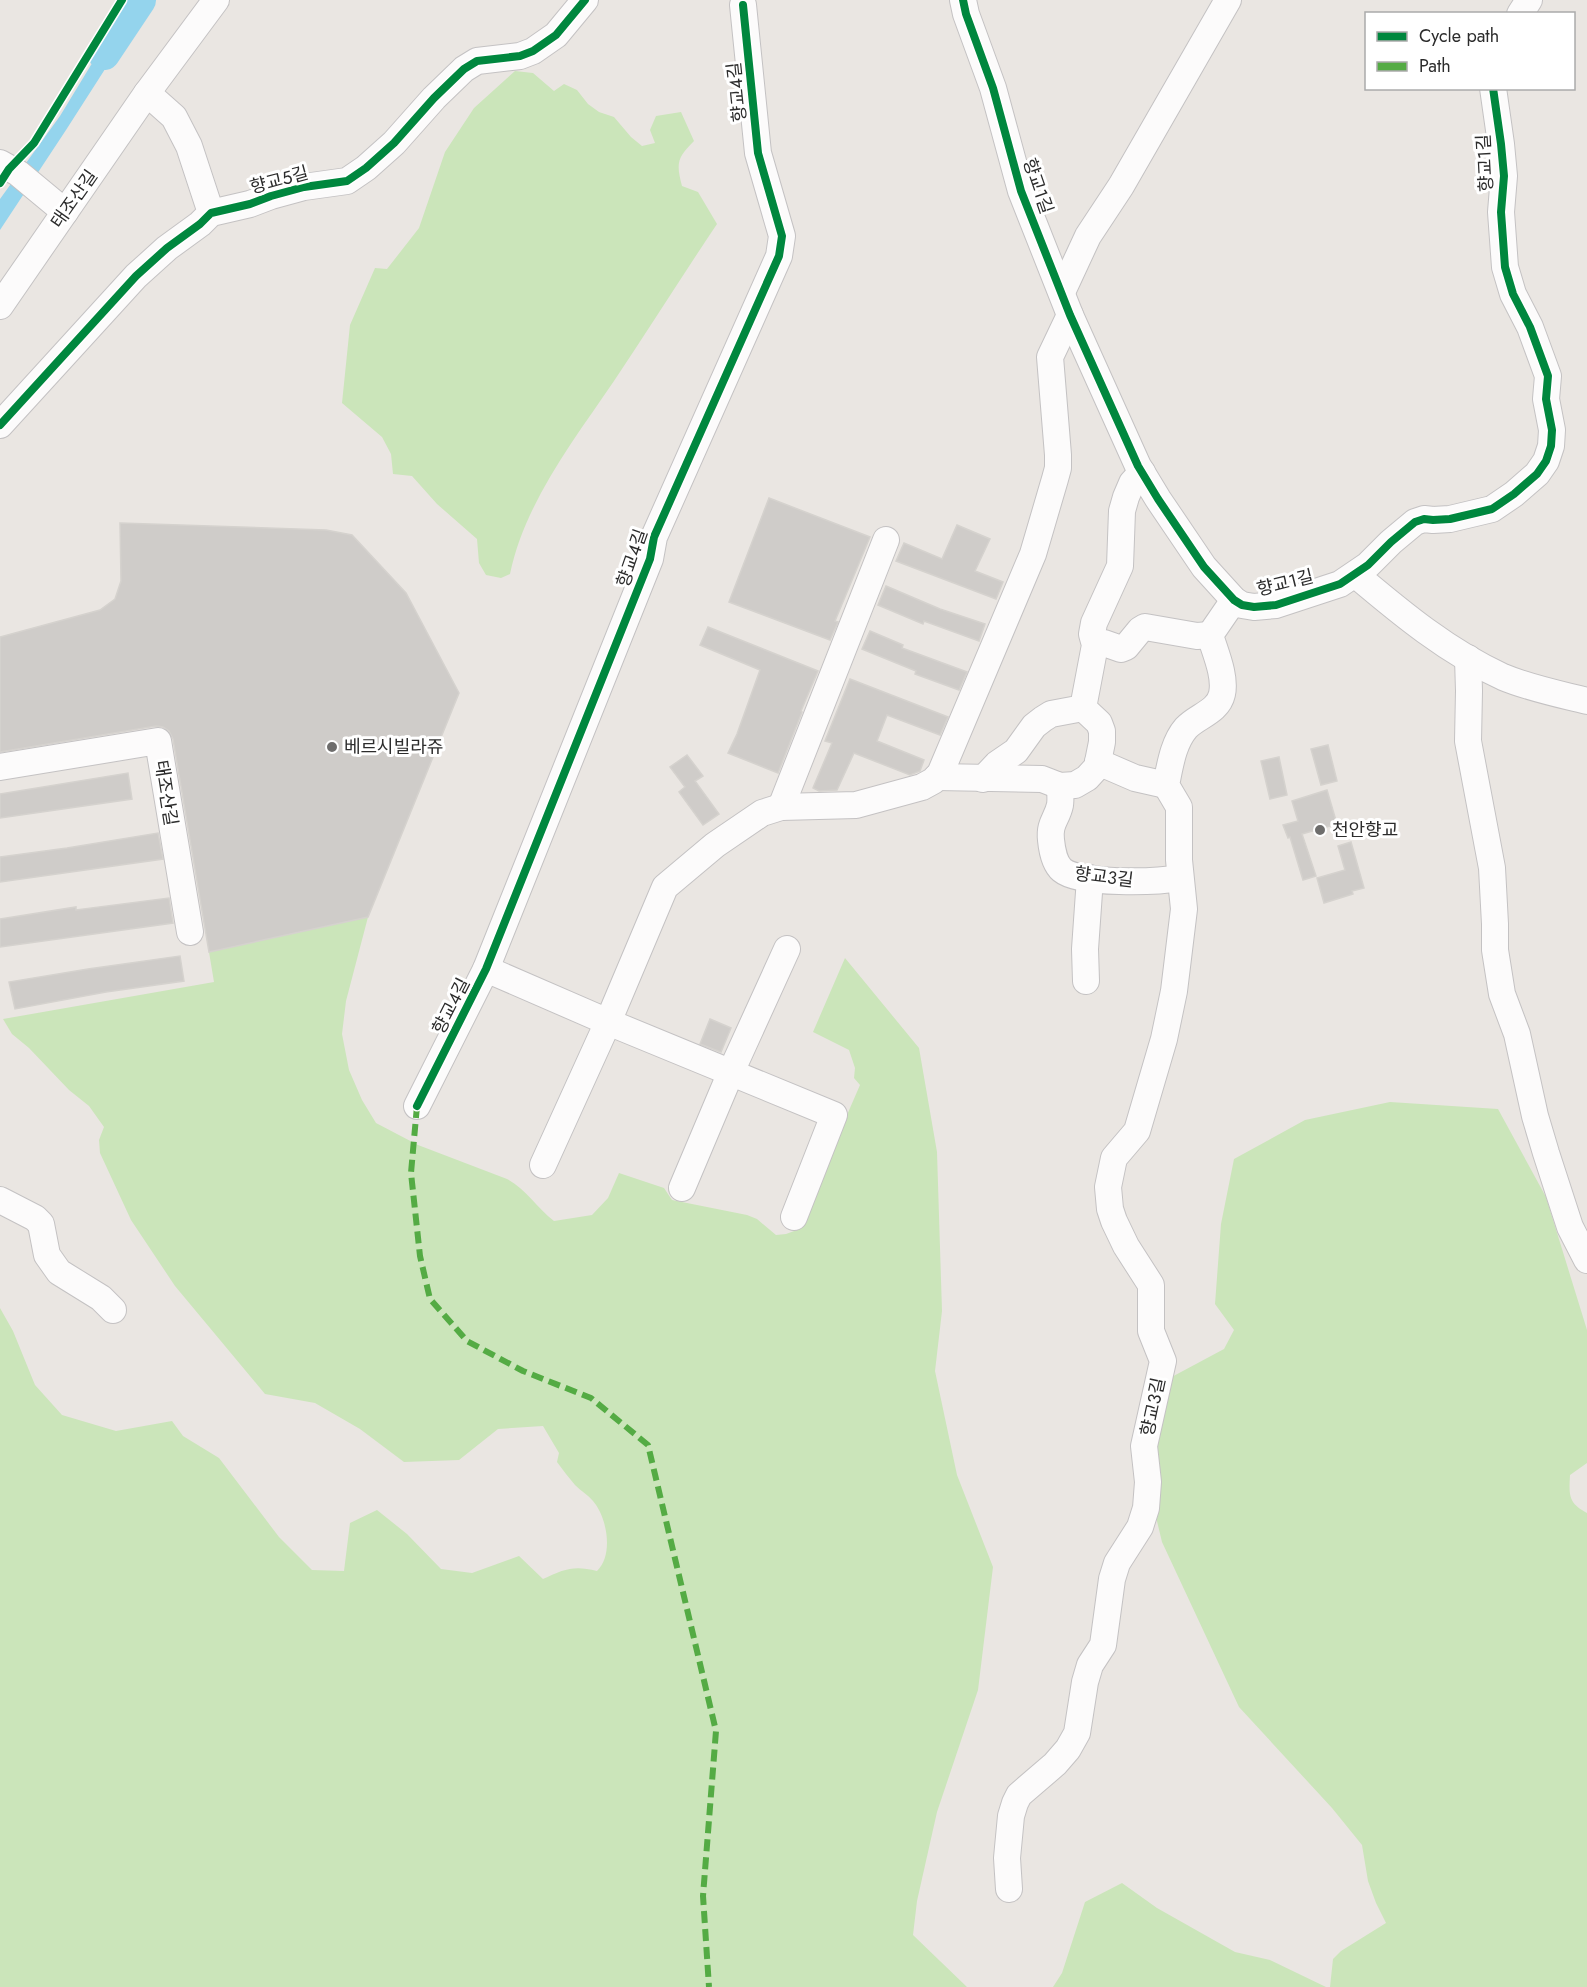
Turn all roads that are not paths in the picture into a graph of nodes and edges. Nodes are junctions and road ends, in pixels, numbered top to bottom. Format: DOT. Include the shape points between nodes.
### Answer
graph roads {
  1 [pos="216,0"];
  2 [pos="585,0"];
  3 [pos="963,0"];
  4 [pos="1228,0"];
  5 [pos="743,5"];
  6 [pos="1493,90"];
  7 [pos="147,93"];
  8 [pos="9,168"];
  9 [pos="61,208"];
  10 [pos="211,213"];
  11 [pos="1066,304"];
  12 [pos="0,306"];
  13 [pos="0,425"];
  14 [pos="1142,472"];
  15 [pos="886,540"];
  16 [pos="1356,575"];
  17 [pos="1234,600"];
  18 [pos="1210,635"];
  19 [pos="1095,645"];
  20 [pos="1468,658"];
  21 [pos="1587,701"];
  22 [pos="1083,708"];
  23 [pos="1098,762"];
  24 [pos="0,767"];
  25 [pos="937,777"];
  26 [pos="983,779"];
  27 [pos="1166,785"];
  28 [pos="1060,786"];
  29 [pos="781,807"];
  30 [pos="1090,878"];
  31 [pos="1180,878"];
  32 [pos="190,932"];
  33 [pos="787,949"];
  34 [pos="486,969"];
  35 [pos="1086,981"];
  36 [pos="608,1022"];
  37 [pos="731,1072"];
  38 [pos="417,1106"];
  39 [pos="543,1165"];
  40 [pos="682,1188"];
  41 [pos="0,1200"];
  42 [pos="794,1217"];
  43 [pos="1587,1260"];
  44 [pos="113,1310"];
  45 [pos="1010,1889"];
  1 -- 7 [label="street, 태조산길"];
  2 -- 10 [label="street, 향교5길" via="556,35 533,51 477,61 464,69 394,143 347,180 304,187"];
  3 -- 11 [label="street, 향교1길" via="1022,191"];
  4 -- 11 [label="street" via="1088,236"];
  5 -- 34 [label="street, 향교4길" via="758,153 782,247 654,537 650,559"];
  6 -- 16 [label="street, 향교1길" via="1502,144 1505,267 1548,376 1551,446 1537,474 1492,509 1415,522"];
  7 -- 9 [label="street, 태조산길"];
  7 -- 10 [label="street" via="174,117 189,146"];
  8 -- 9 [label="street"];
  9 -- 12 [label="street, 태조산길"];
  10 -- 13 [label="street, 향교5길" via="136,276"];
  11 -- 14 [label="street, 향교1길"];
  11 -- 25 [label="street" via="1050,357 1058,468 1033,555"];
  14 -- 17 [label="street, 향교1길" via="1204,567"];
  14 -- 19 [label="street" via="1132,483 1122,511 1120,566 1094,623"];
  15 -- 29 [label="street"];
  16 -- 17 [label="street, 향교1길" via="1275,605 1254,607"];
  16 -- 20 [label="street" via="1404,615"];
  17 -- 18 [label="street"];
  18 -- 19 [label="street" via="1146,627 1121,649 1104,643"];
  18 -- 27 [label="street" via="1222,692 1213,709 1180,738"];
  19 -- 22 [label="street"];
  20 -- 21 [label="street" via="1504,677"];
  20 -- 43 [label="street" via="1468,741 1492,868 1495,950 1502,994 1517,1034 1546,1153 1570,1227"];
  22 -- 23 [label="street" via="1102,731"];
  22 -- 26 [label="street" via="1043,719 1016,751"];
  23 -- 27 [label="street"];
  23 -- 28 [label="street" via="1087,778 1075,785"];
  24 -- 32 [label="street, 태조산길" via="158,741"];
  25 -- 26 [label="street"];
  25 -- 29 [label="street" via="922,787 856,805"];
  26 -- 28 [label="street" via="1042,779"];
  27 -- 31 [label="street, 향교3길" via="1179,807"];
  28 -- 30 [label="street, 향교3길" via="1060,806 1051,829 1057,865 1064,872"];
  29 -- 36 [label="street" via="762,813 715,845 665,887"];
  30 -- 31 [label="street, 향교3길" via="1137,882"];
  30 -- 35 [label="street"];
  31 -- 45 [label="street, 향교3길" via="1183,927 1164,1038 1137,1131 1114,1158 1108,1186 1114,1221 1151,1286 1151,1331 1163,1361 1144,1446 1146,1508 1112,1579 1103,1646 1090,1665 1077,1733 1055,1764 1015,1803 1007,1858"];
  33 -- 37 [label="street"];
  34 -- 36 [label="street, 향교4길"];
  34 -- 38 [label="street, 향교4길"];
  36 -- 37 [label="street, 향교4길"];
  36 -- 39 [label="street"];
  37 -- 40 [label="street"];
  37 -- 42 [label="street, 향교4길" via="834,1115"];
  41 -- 44 [label="street" via="35,1218 41,1224 47,1256 59,1272"];
}
